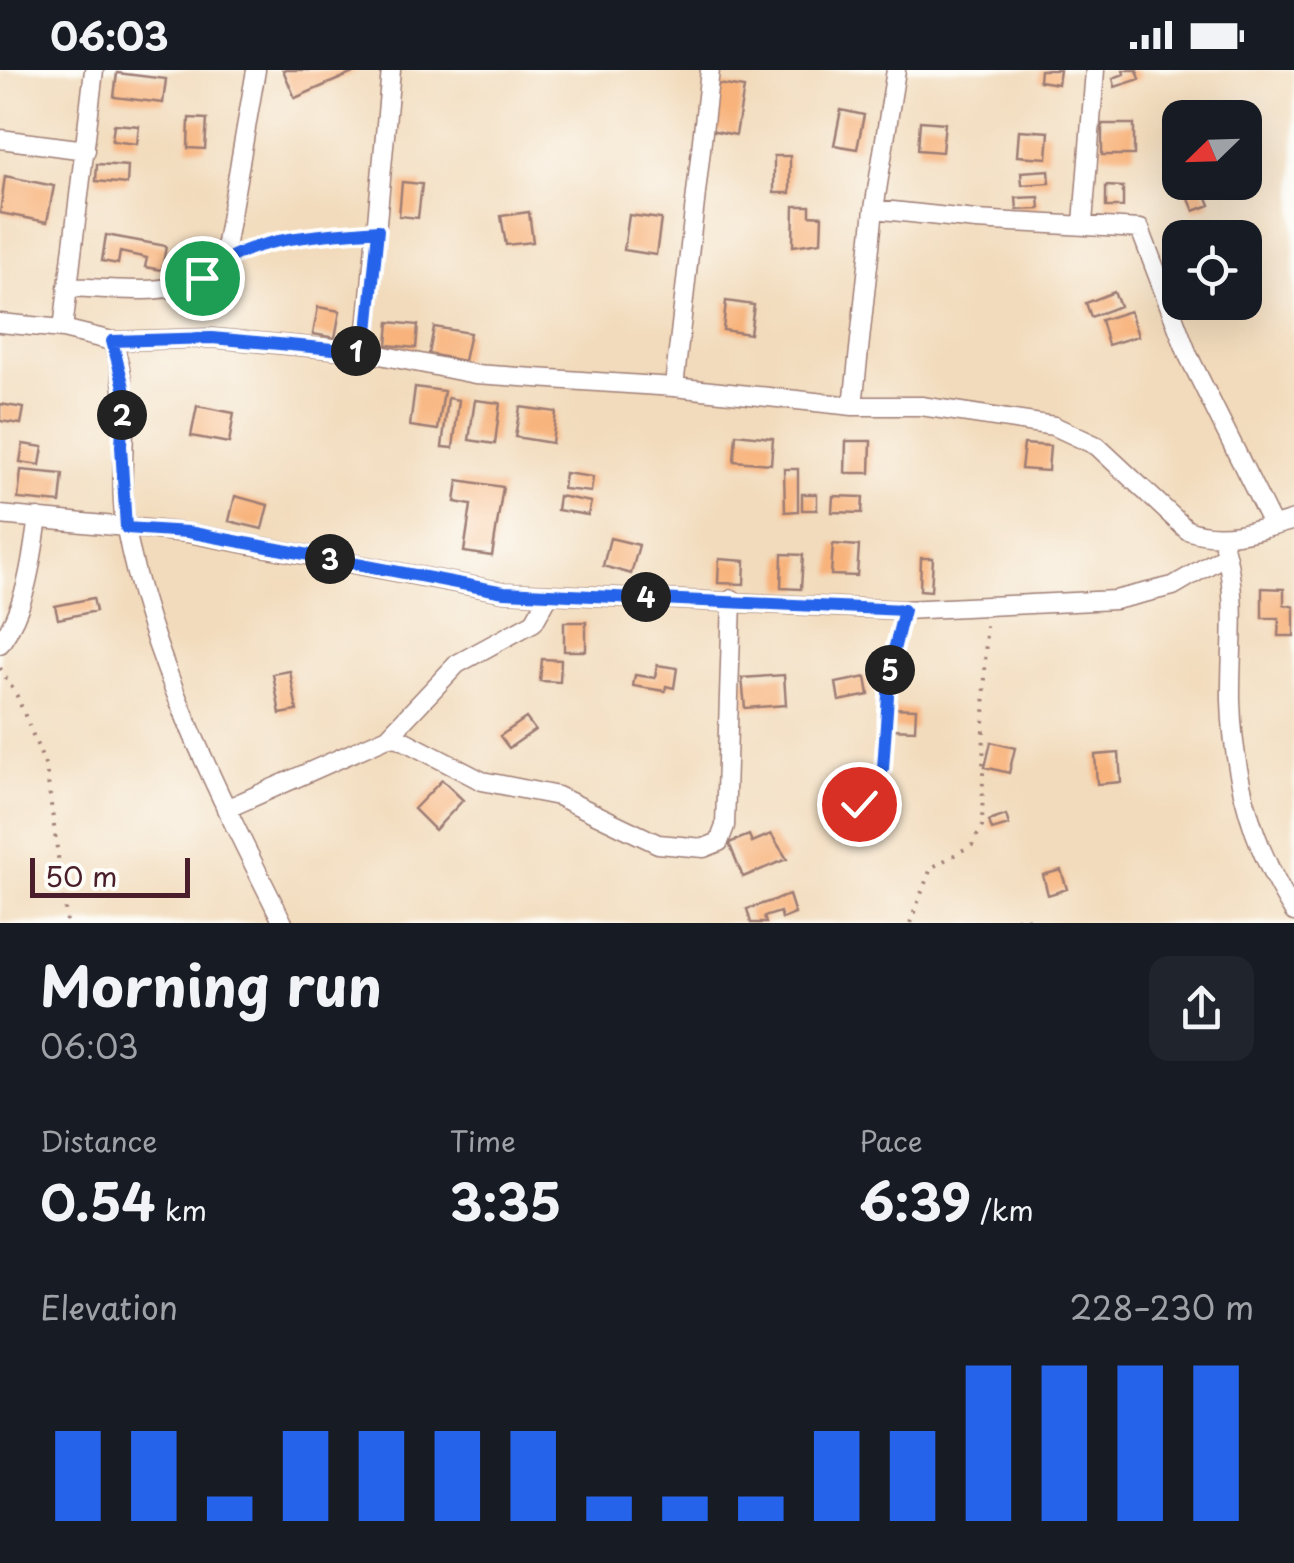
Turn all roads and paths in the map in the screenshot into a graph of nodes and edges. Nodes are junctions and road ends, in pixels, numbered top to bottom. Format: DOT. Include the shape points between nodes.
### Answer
graph roads {
  1 [pos="94,70"];
  2 [pos="256,70"];
  3 [pos="392,70"];
  4 [pos="710,70"];
  5 [pos="896,70"];
  6 [pos="1095,70"];
  7 [pos="0,139"];
  8 [pos="86,150"];
  9 [pos="874,209"];
  10 [pos="1083,224"];
  11 [pos="378,230"];
  12 [pos="218,262"];
  13 [pos="67,287"];
  14 [pos="0,323"];
  15 [pos="63,329"];
  16 [pos="112,341"];
  17 [pos="366,352"];
  18 [pos="674,387"];
  19 [pos="853,406"];
  20 [pos="0,514"];
  21 [pos="38,518"];
  22 [pos="1294,520"];
  23 [pos="1273,526"];
  24 [pos="126,528"];
  25 [pos="1224,546"];
  26 [pos="550,595"];
  27 [pos="732,599"];
  28 [pos="987,606"];
  29 [pos="904,610"];
  30 [pos="0,644"];
  31 [pos="0,668"];
  32 [pos="388,737"];
  33 [pos="859,804"];
  34 [pos="226,809"];
  35 [pos="1294,912"];
  36 [pos="67,923"];
  37 [pos="283,923"];
  38 [pos="910,923"];
  39 [pos="1006,923"];
  40 [pos="1037,923"];
  1 -- 8 [label="street"];
  2 -- 12 [label="street"];
  3 -- 11 [label="street"];
  4 -- 18 [label="street"];
  5 -- 9 [label="street"];
  6 -- 10 [label="street"];
  7 -- 8 [label="street"];
  8 -- 13 [label="street"];
  9 -- 10 [label="street"];
  9 -- 19 [label="street"];
  10 -- 23 [label="street" via="1140,229 1188,355"];
  11 -- 12 [label="path" via="284,240"];
  11 -- 17 [label="street"];
  12 -- 13 [label="street" via="202,278 165,287"];
  13 -- 15 [label="street"];
  14 -- 15 [label="street"];
  15 -- 16 [label="street"];
  16 -- 17 [label="street" via="212,338"];
  16 -- 24 [label="street" via="124,387"];
  17 -- 18 [label="street" via="474,374"];
  18 -- 19 [label="street"];
  19 -- 25 [label="street" via="922,406 1054,426 1097,446 1187,530"];
  20 -- 21 [label="street"];
  21 -- 24 [label="street"];
  21 -- 30 [label="street" via="29,579"];
  22 -- 23 [label="street"];
  23 -- 25 [label="street"];
  24 -- 26 [label="street" via="188,532"];
  24 -- 34 [label="street" via="156,638"];
  25 -- 28 [label="street" via="1173,586 1115,600"];
  25 -- 35 [label="street" via="1236,611 1236,766 1273,879"];
  26 -- 27 [label="street"];
  26 -- 32 [label="street" via="534,622 457,664"];
  27 -- 29 [label="street"];
  27 -- 32 [label="street" via="725,826 719,842 704,848 658,844 558,796 482,781"];
  28 -- 29 [label="street"];
  28 -- 38 [label="path" via="982,826 972,846 931,868"];
  29 -- 33 [label="path" via="890,666 883,769"];
  31 -- 36 [label="path" via="46,767"];
  32 -- 34 [label="street"];
  34 -- 37 [label="street"];
  39 -- 40 [label="path" via="1023,917"];
}
